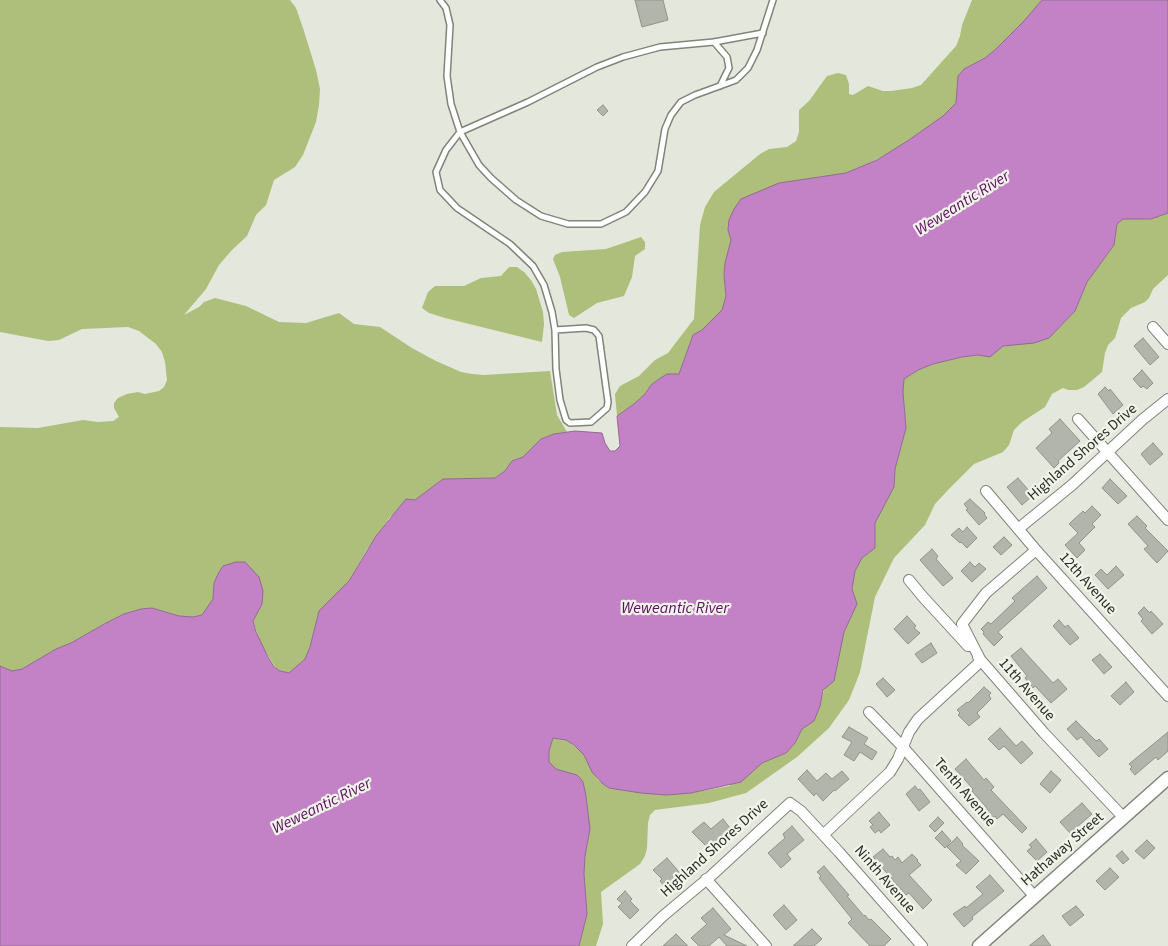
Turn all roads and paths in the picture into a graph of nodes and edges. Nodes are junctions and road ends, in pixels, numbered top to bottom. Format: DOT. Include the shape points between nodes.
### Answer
graph roads {
  1 [pos="440,0"];
  2 [pos="773,0"];
  3 [pos="763,33"];
  4 [pos="714,42"];
  5 [pos="720,86"];
  6 [pos="460,132"];
  7 [pos="1153,327"];
  8 [pos="555,330"];
  9 [pos="1168,344"];
  10 [pos="1168,399"];
  11 [pos="1078,419"];
  12 [pos="1109,452"];
  13 [pos="986,491"];
  14 [pos="1168,520"];
  15 [pos="1018,529"];
  16 [pos="1036,550"];
  17 [pos="909,580"];
  18 [pos="981,661"];
  19 [pos="1168,696"];
  20 [pos="869,712"];
  21 [pos="902,746"];
  22 [pos="1168,778"];
  23 [pos="1124,818"];
  24 [pos="823,835"];
  25 [pos="706,879"];
  26 [pos="1035,897"];
  27 [pos="632,946"];
  28 [pos="766,946"];
  29 [pos="922,946"];
  30 [pos="978,946"];
  1 -- 6 [label="lane" via="446,8 450,25 447,76"];
  2 -- 3 [label="lane"];
  3 -- 4 [label="lane"];
  3 -- 5 [label="lane" via="748,68 736,80"];
  4 -- 5 [label="lane" via="727,57 729,68"];
  4 -- 6 [label="lane" via="660,48 623,57"];
  5 -- 6 [label="lane" via="681,102 665,128 658,171 645,192 626,212 600,224 568,224 541,216 516,200 479,164"];
  6 -- 8 [label="lane" via="439,163 436,172 440,190 457,208 510,244 533,266 544,285"];
  7 -- 9 [label="street"];
  8 -- 8 [label="lane" via="556,369 566,420 570,423 591,422 607,408 608,402 599,336 586,328"];
  10 -- 12 [label="street, Highland Shores Drive"];
  11 -- 12 [label="street"];
  12 -- 14 [label="street"];
  12 -- 15 [label="street, Highland Shores Drive"];
  13 -- 15 [label="street, 12th Avenue"];
  15 -- 16 [label="street, 12th Avenue"];
  16 -- 18 [label="street" via="986,593 962,624"];
  16 -- 19 [label="street, 12th Avenue"];
  17 -- 18 [label="street, 11th Avenue"];
  18 -- 21 [label="street" via="918,719"];
  18 -- 23 [label="street, 11th Avenue"];
  20 -- 21 [label="street, Tenth Avenue"];
  21 -- 24 [label="street" via="890,772"];
  21 -- 26 [label="street, Tenth Avenue"];
  22 -- 23 [label="street, Hathaway Street"];
  23 -- 26 [label="street, Hathaway Street"];
  24 -- 25 [label="street, Highland Shores Drive" via="790,803"];
  24 -- 29 [label="street, Ninth Avenue"];
  25 -- 27 [label="street, Highland Shores Drive"];
  25 -- 28 [label="street"];
  26 -- 30 [label="street, Hathaway Street"];
}
